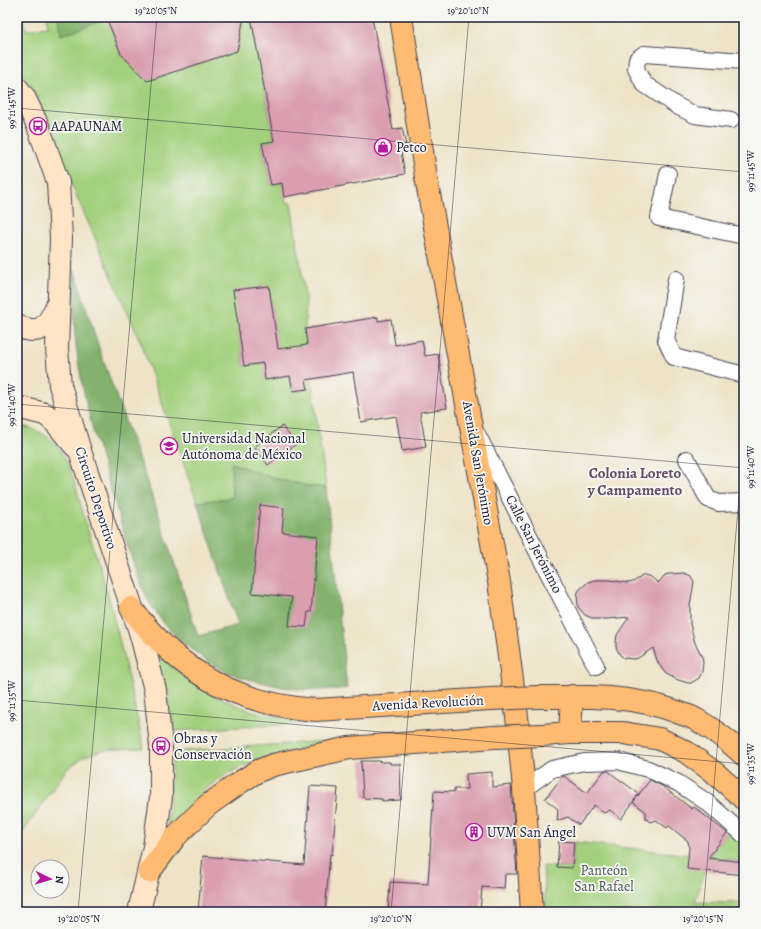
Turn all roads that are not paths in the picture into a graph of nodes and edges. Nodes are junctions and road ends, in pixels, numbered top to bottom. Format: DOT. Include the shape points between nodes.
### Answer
graph roads {
  1 [pos="401,17"];
  2 [pos="744,61"];
  3 [pos="17,88"];
  4 [pos="731,120"];
  5 [pos="668,174"];
  6 [pos="744,236"];
  7 [pos="676,279"];
  8 [pos="58,302"];
  9 [pos="17,326"];
  10 [pos="744,375"];
  11 [pos="17,407"];
  12 [pos="471,422"];
  13 [pos="80,451"];
  14 [pos="687,459"];
  15 [pos="744,502"];
  16 [pos="131,608"];
  17 [pos="596,666"];
  18 [pos="572,696"];
  19 [pos="624,699"];
  20 [pos="570,733"];
  21 [pos="623,733"];
  22 [pos="744,755"];
  23 [pos="524,789"];
  24 [pos="744,799"];
  25 [pos="744,836"];
  26 [pos="149,872"];
  27 [pos="139,912"];
  28 [pos="532,912"];
  1 -- 12 [label="main road, Avenida San Jerónimo" via="426,177"];
  2 -- 4 [label="street" via="644,54 637,59 636,69 644,84 677,106 695,115"];
  3 -- 8 [label="street, Circuito Deportivo" via="38,126 58,182 61,239"];
  5 -- 6 [label="street" via="659,218"];
  7 -- 10 [label="street" via="666,340 674,357"];
  8 -- 9 [label="street" via="50,321 44,326 34,330"];
  8 -- 13 [label="street, Circuito Deportivo" via="57,349 60,386"];
  11 -- 13 [label="street" via="45,414"];
  12 -- 17 [label="street, Calle San Jerónimo"];
  12 -- 23 [label="main road, Avenida San Jerónimo" via="499,582 518,717"];
  13 -- 16 [label="street, Circuito Deportivo"];
  14 -- 15 [label="street" via="708,499 719,503"];
  16 -- 18 [label="main road, Avenida Revolución, bridge" via="155,638 184,663 217,684 262,701 295,708 316,710"];
  16 -- 26 [label="street, Circuito Deportivo" via="152,676 161,746 160,803"];
  18 -- 19 [label="main road, Avenida Revolución"];
  18 -- 20 [label="main road"];
  19 -- 21 [label="main road"];
  19 -- 22 [label="main road, Avenida Revolución" via="662,706 697,720"];
  20 -- 21 [label="main road"];
  20 -- 26 [label="main road, bridge" via="349,748 273,765 258,771 208,805 176,836"];
  21 -- 24 [label="main road" via="660,739 686,752"];
  23 -- 25 [label="street" via="552,769 584,762 618,761 648,769 678,783 708,803"];
  23 -- 28 [label="main road, Avenida San Jerónimo"];
  26 -- 27 [label="street, Circuito Deportivo"];
}
